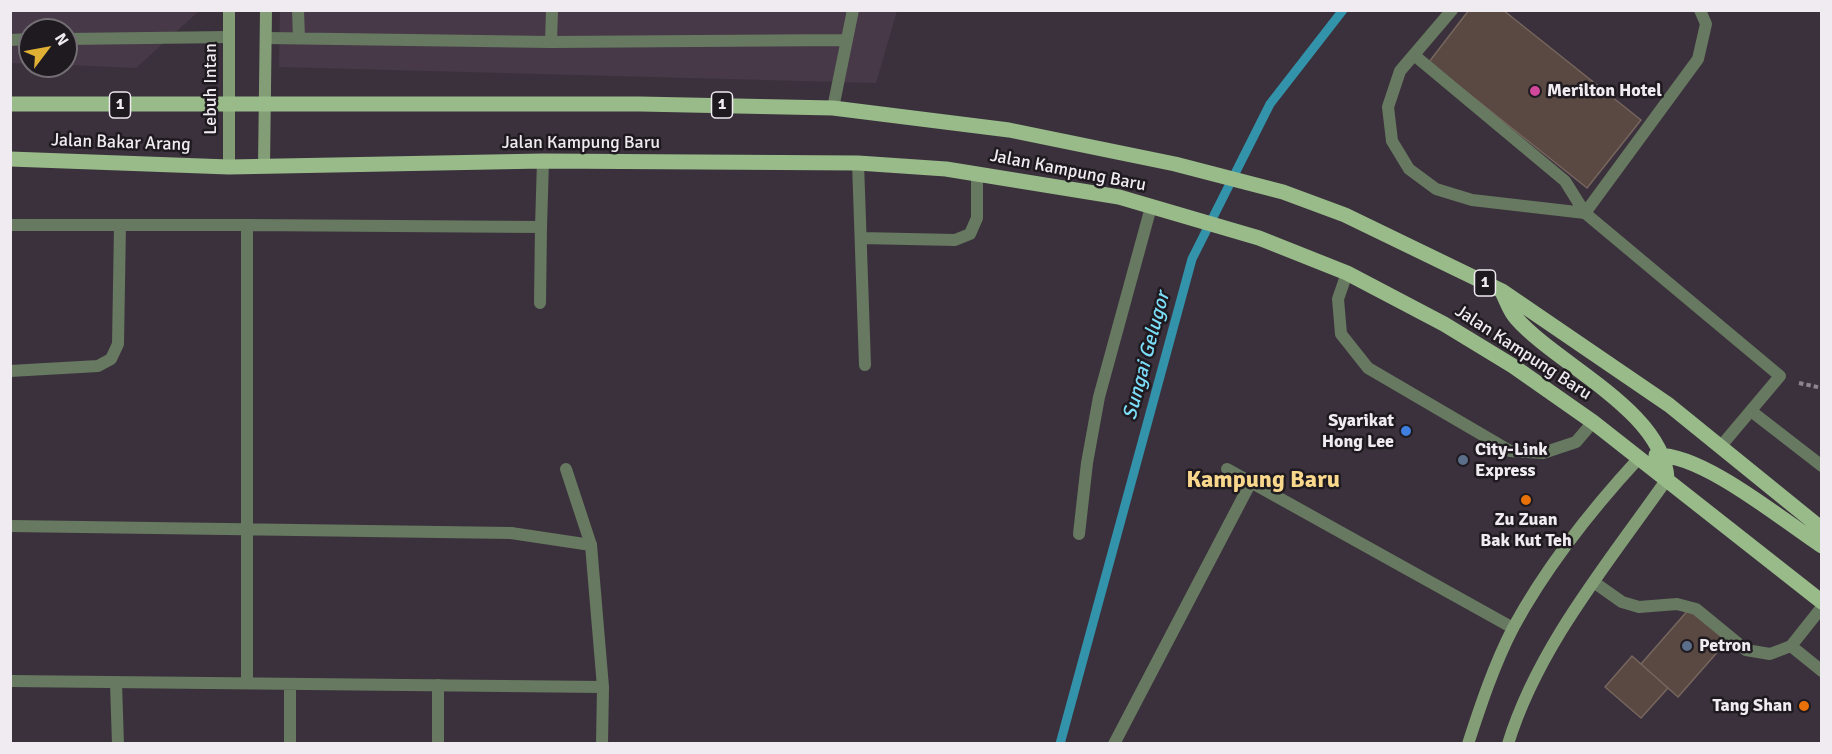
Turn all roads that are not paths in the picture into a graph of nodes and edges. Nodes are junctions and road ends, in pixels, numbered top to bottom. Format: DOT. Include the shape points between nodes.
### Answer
graph roads {
  1 [pos="229,10"];
  2 [pos="267,10"];
  3 [pos="298,10"];
  4 [pos="552,10"];
  5 [pos="853,10"];
  6 [pos="1452,10"];
  7 [pos="1700,10"];
  8 [pos="229,37"];
  9 [pos="267,38"];
  10 [pos="78,39"];
  11 [pos="299,39"];
  12 [pos="844,40"];
  13 [pos="551,42"];
  14 [pos="1414,55"];
  15 [pos="10,104"];
  16 [pos="230,106"];
  17 [pos="264,106"];
  18 [pos="833,108"];
  19 [pos="10,159"];
  20 [pos="543,161"];
  21 [pos="858,163"];
  22 [pos="264,166"];
  23 [pos="229,167"];
  24 [pos="977,174"];
  25 [pos="1150,207"];
  26 [pos="1585,213"];
  27 [pos="10,225"];
  28 [pos="120,225"];
  29 [pos="247,225"];
  30 [pos="542,227"];
  31 [pos="861,238"];
  32 [pos="1347,273"];
  33 [pos="1502,291"];
  34 [pos="540,303"];
  35 [pos="865,365"];
  36 [pos="10,370"];
  37 [pos="1751,411"];
  38 [pos="1593,422"];
  39 [pos="1721,446"];
  40 [pos="1662,455"];
  41 [pos="1639,458"];
  42 [pos="1821,466"];
  43 [pos="566,469"];
  44 [pos="1227,469"];
  45 [pos="1667,479"];
  46 [pos="1251,482"];
  47 [pos="10,526"];
  48 [pos="248,528"];
  49 [pos="1821,529"];
  50 [pos="1079,534"];
  51 [pos="591,545"];
  52 [pos="1821,546"];
  53 [pos="1595,583"];
  54 [pos="1821,602"];
  55 [pos="1821,607"];
  56 [pos="1514,628"];
  57 [pos="1791,646"];
  58 [pos="1821,671"];
  59 [pos="10,681"];
  60 [pos="116,683"];
  61 [pos="247,683"];
  62 [pos="290,684"];
  63 [pos="438,685"];
  64 [pos="603,687"];
  65 [pos="118,744"];
  66 [pos="290,744"];
  67 [pos="438,744"];
  68 [pos="602,744"];
  69 [pos="1114,744"];
  70 [pos="1468,744"];
  71 [pos="1508,744"];
  1 -- 8 [label="street, Lebuh Intan"];
  2 -- 9 [label="street"];
  3 -- 11 [label="street"];
  4 -- 13 [label="street"];
  5 -- 12 [label="street"];
  6 -- 14 [label="street"];
  7 -- 26 [label="street" via="1706,24 1698,59"];
  8 -- 10 [label="street"];
  8 -- 16 [label="street, Lebuh Intan"];
  9 -- 11 [label="street"];
  9 -- 17 [label="street"];
  11 -- 13 [label="street"];
  12 -- 13 [label="street"];
  12 -- 18 [label="street"];
  14 -- 26 [label="street" via="1565,182"];
  14 -- 26 [label="street" via="1400,71 1388,107 1392,141 1409,169 1436,189 1472,200"];
  15 -- 16 [label="main road, Jalan Bakar Arang / 1"];
  16 -- 17 [label="main road, Jalan Kampung Baru / 1"];
  16 -- 23 [label="street, Lebuh Intan"];
  17 -- 18 [label="main road, Jalan Kampung Baru / 1" via="640,104"];
  17 -- 22 [label="street"];
  18 -- 33 [label="main road, Jalan Kampung Baru / 1" via="1010,130 1175,164 1283,192 1345,215"];
  19 -- 23 [label="main road, Jalan Bakar Arang"];
  20 -- 21 [label="main road, Jalan Kampung Baru"];
  20 -- 22 [label="main road, Jalan Kampung Baru"];
  20 -- 30 [label="street"];
  21 -- 24 [label="main road, Jalan Kampung Baru"];
  21 -- 31 [label="street"];
  22 -- 23 [label="main road, Jalan Kampung Baru"];
  24 -- 25 [label="main road, Jalan Kampung Baru" via="1119,197"];
  24 -- 31 [label="street" via="977,218 970,234 955,240"];
  25 -- 32 [label="main road, Jalan Kampung Baru" via="1259,238"];
  25 -- 50 [label="street" via="1099,397"];
  26 -- 37 [label="street" via="1780,376"];
  27 -- 28 [label="street"];
  28 -- 29 [label="street"];
  28 -- 36 [label="street" via="118,344 111,359 98,366"];
  29 -- 30 [label="street"];
  29 -- 48 [label="street"];
  30 -- 34 [label="street"];
  31 -- 35 [label="street"];
  32 -- 38 [label="main road, Jalan Kampung Baru" via="1514,366"];
  32 -- 38 [label="street" via="1338,299 1341,334 1368,368 1510,451 1543,453 1576,442"];
  33 -- 39 [label="main road, Jalan Kampung Baru / 1" via="1669,405"];
  33 -- 40 [label="main road" via="1515,317 1626,408"];
  37 -- 39 [label="street"];
  37 -- 42 [label="street"];
  38 -- 41 [label="main road, Jalan Kampung Baru"];
  39 -- 49 [label="main road, Jalan Kampung Baru / 1"];
  40 -- 41 [label="main road"];
  40 -- 45 [label="main road"];
  40 -- 52 [label="main road" via="1713,471"];
  41 -- 45 [label="main road, Jalan Kampung Baru"];
  41 -- 56 [label="street" via="1606,494"];
  43 -- 51 [label="street"];
  44 -- 46 [label="street"];
  45 -- 53 [label="street"];
  45 -- 54 [label="main road, Jalan Kampung Baru"];
  46 -- 56 [label="street"];
  46 -- 69 [label="street"];
  47 -- 48 [label="street"];
  48 -- 51 [label="street" via="512,533"];
  48 -- 61 [label="street"];
  51 -- 64 [label="street"];
  53 -- 57 [label="street" via="1622,602 1639,607 1677,603 1696,609 1746,650 1770,654"];
  53 -- 71 [label="street" via="1547,656 1515,720"];
  55 -- 57 [label="street"];
  56 -- 70 [label="street" via="1486,689"];
  57 -- 58 [label="street"];
  59 -- 60 [label="street"];
  60 -- 61 [label="street"];
  60 -- 65 [label="street"];
  61 -- 62 [label="street"];
  62 -- 63 [label="street"];
  62 -- 66 [label="street"];
  63 -- 64 [label="street"];
  63 -- 67 [label="street"];
  64 -- 68 [label="street"];
}
